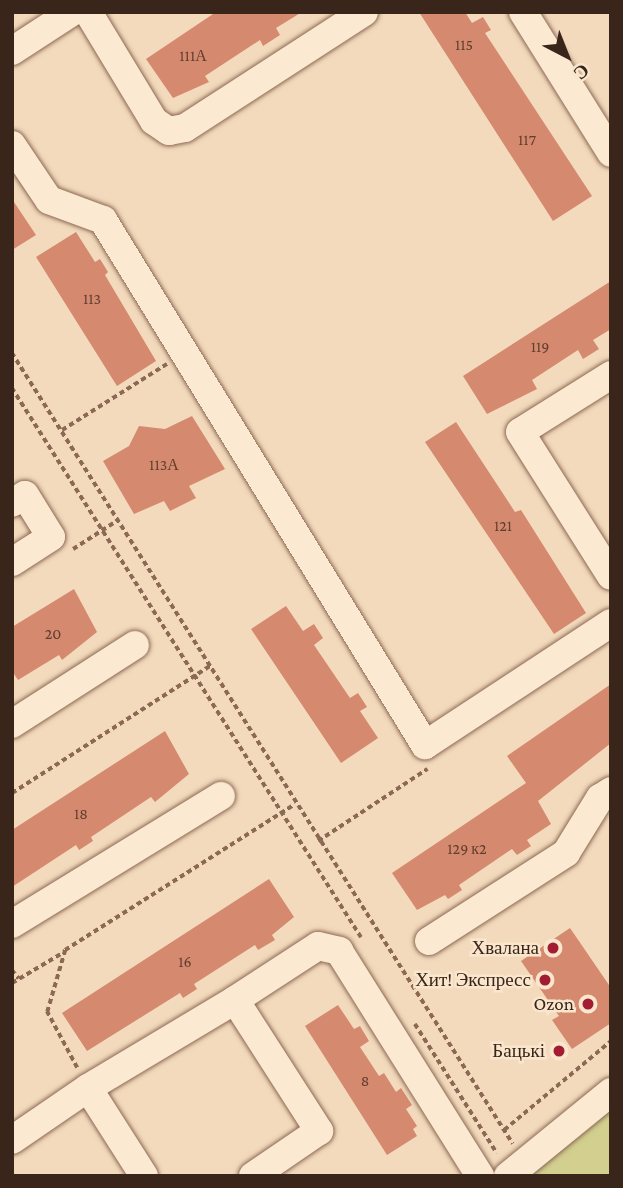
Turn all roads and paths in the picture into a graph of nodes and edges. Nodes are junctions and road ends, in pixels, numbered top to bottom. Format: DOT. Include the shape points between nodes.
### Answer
graph roads {
  1 [pos="72,12"];
  2 [pos="88,12"];
  3 [pos="364,12"];
  4 [pos="523,12"];
  5 [pos="12,51"];
  6 [pos="12,145"];
  7 [pos="611,153"];
  8 [pos="12,353"];
  9 [pos="184,354"];
  10 [pos="611,375"];
  11 [pos="12,388"];
  12 [pos="62,430"];
  13 [pos="12,503"];
  14 [pos="12,562"];
  15 [pos="611,576"];
  16 [pos="611,623"];
  17 [pos="135,645"];
  18 [pos="210,666"];
  19 [pos="195,676"];
  20 [pos="12,724"];
  21 [pos="611,791"];
  22 [pos="12,793"];
  23 [pos="221,796"];
  24 [pos="295,804"];
  25 [pos="282,813"];
  26 [pos="12,924"];
  27 [pos="363,941"];
  28 [pos="429,941"];
  29 [pos="65,950"];
  30 [pos="12,970"];
  31 [pos="19,979"];
  32 [pos="12,983"];
  33 [pos="236,1000"];
  34 [pos="415,1022"];
  35 [pos="611,1041"];
  36 [pos="88,1088"];
  37 [pos="611,1092"];
  38 [pos="504,1130"];
  39 [pos="12,1140"];
  40 [pos="514,1146"];
  41 [pos="509,1175"];
  42 [pos="144,1176"];
  43 [pos="253,1176"];
  44 [pos="480,1176"];
  1 -- 5 [label="street"];
  2 -- 3 [label="street" via="154,121 169,131 185,128"];
  4 -- 7 [label="street"];
  6 -- 9 [label="street" via="49,200 103,220"];
  8 -- 12 [label="path"];
  9 -- 12 [label="path"];
  9 -- 16 [label="street" via="425,745"];
  10 -- 15 [label="street" via="520,432"];
  11 -- 19 [label="path"];
  12 -- 18 [label="path"];
  13 -- 14 [label="street" via="24,495 51,537"];
  17 -- 20 [label="street"];
  18 -- 19 [label="path"];
  18 -- 24 [label="path"];
  19 -- 22 [label="path"];
  19 -- 25 [label="path"];
  21 -- 28 [label="street" via="600,798 566,853"];
  23 -- 26 [label="street"];
  24 -- 25 [label="path"];
  24 -- 38 [label="path"];
  25 -- 27 [label="path"];
  25 -- 29 [label="path"];
  29 -- 31 [label="path"];
  29 -- 36 [label="path" via="47,1012"];
  30 -- 31 [label="path"];
  31 -- 32 [label="path"];
  33 -- 36 [label="street"];
  33 -- 43 [label="street" via="319,1131"];
  33 -- 44 [label="street" via="318,946 339,951"];
  34 -- 41 [label="path"];
  35 -- 38 [label="path"];
  36 -- 39 [label="street"];
  36 -- 42 [label="street"];
  37 -- 41 [label="street"];
  38 -- 40 [label="path"];
}
